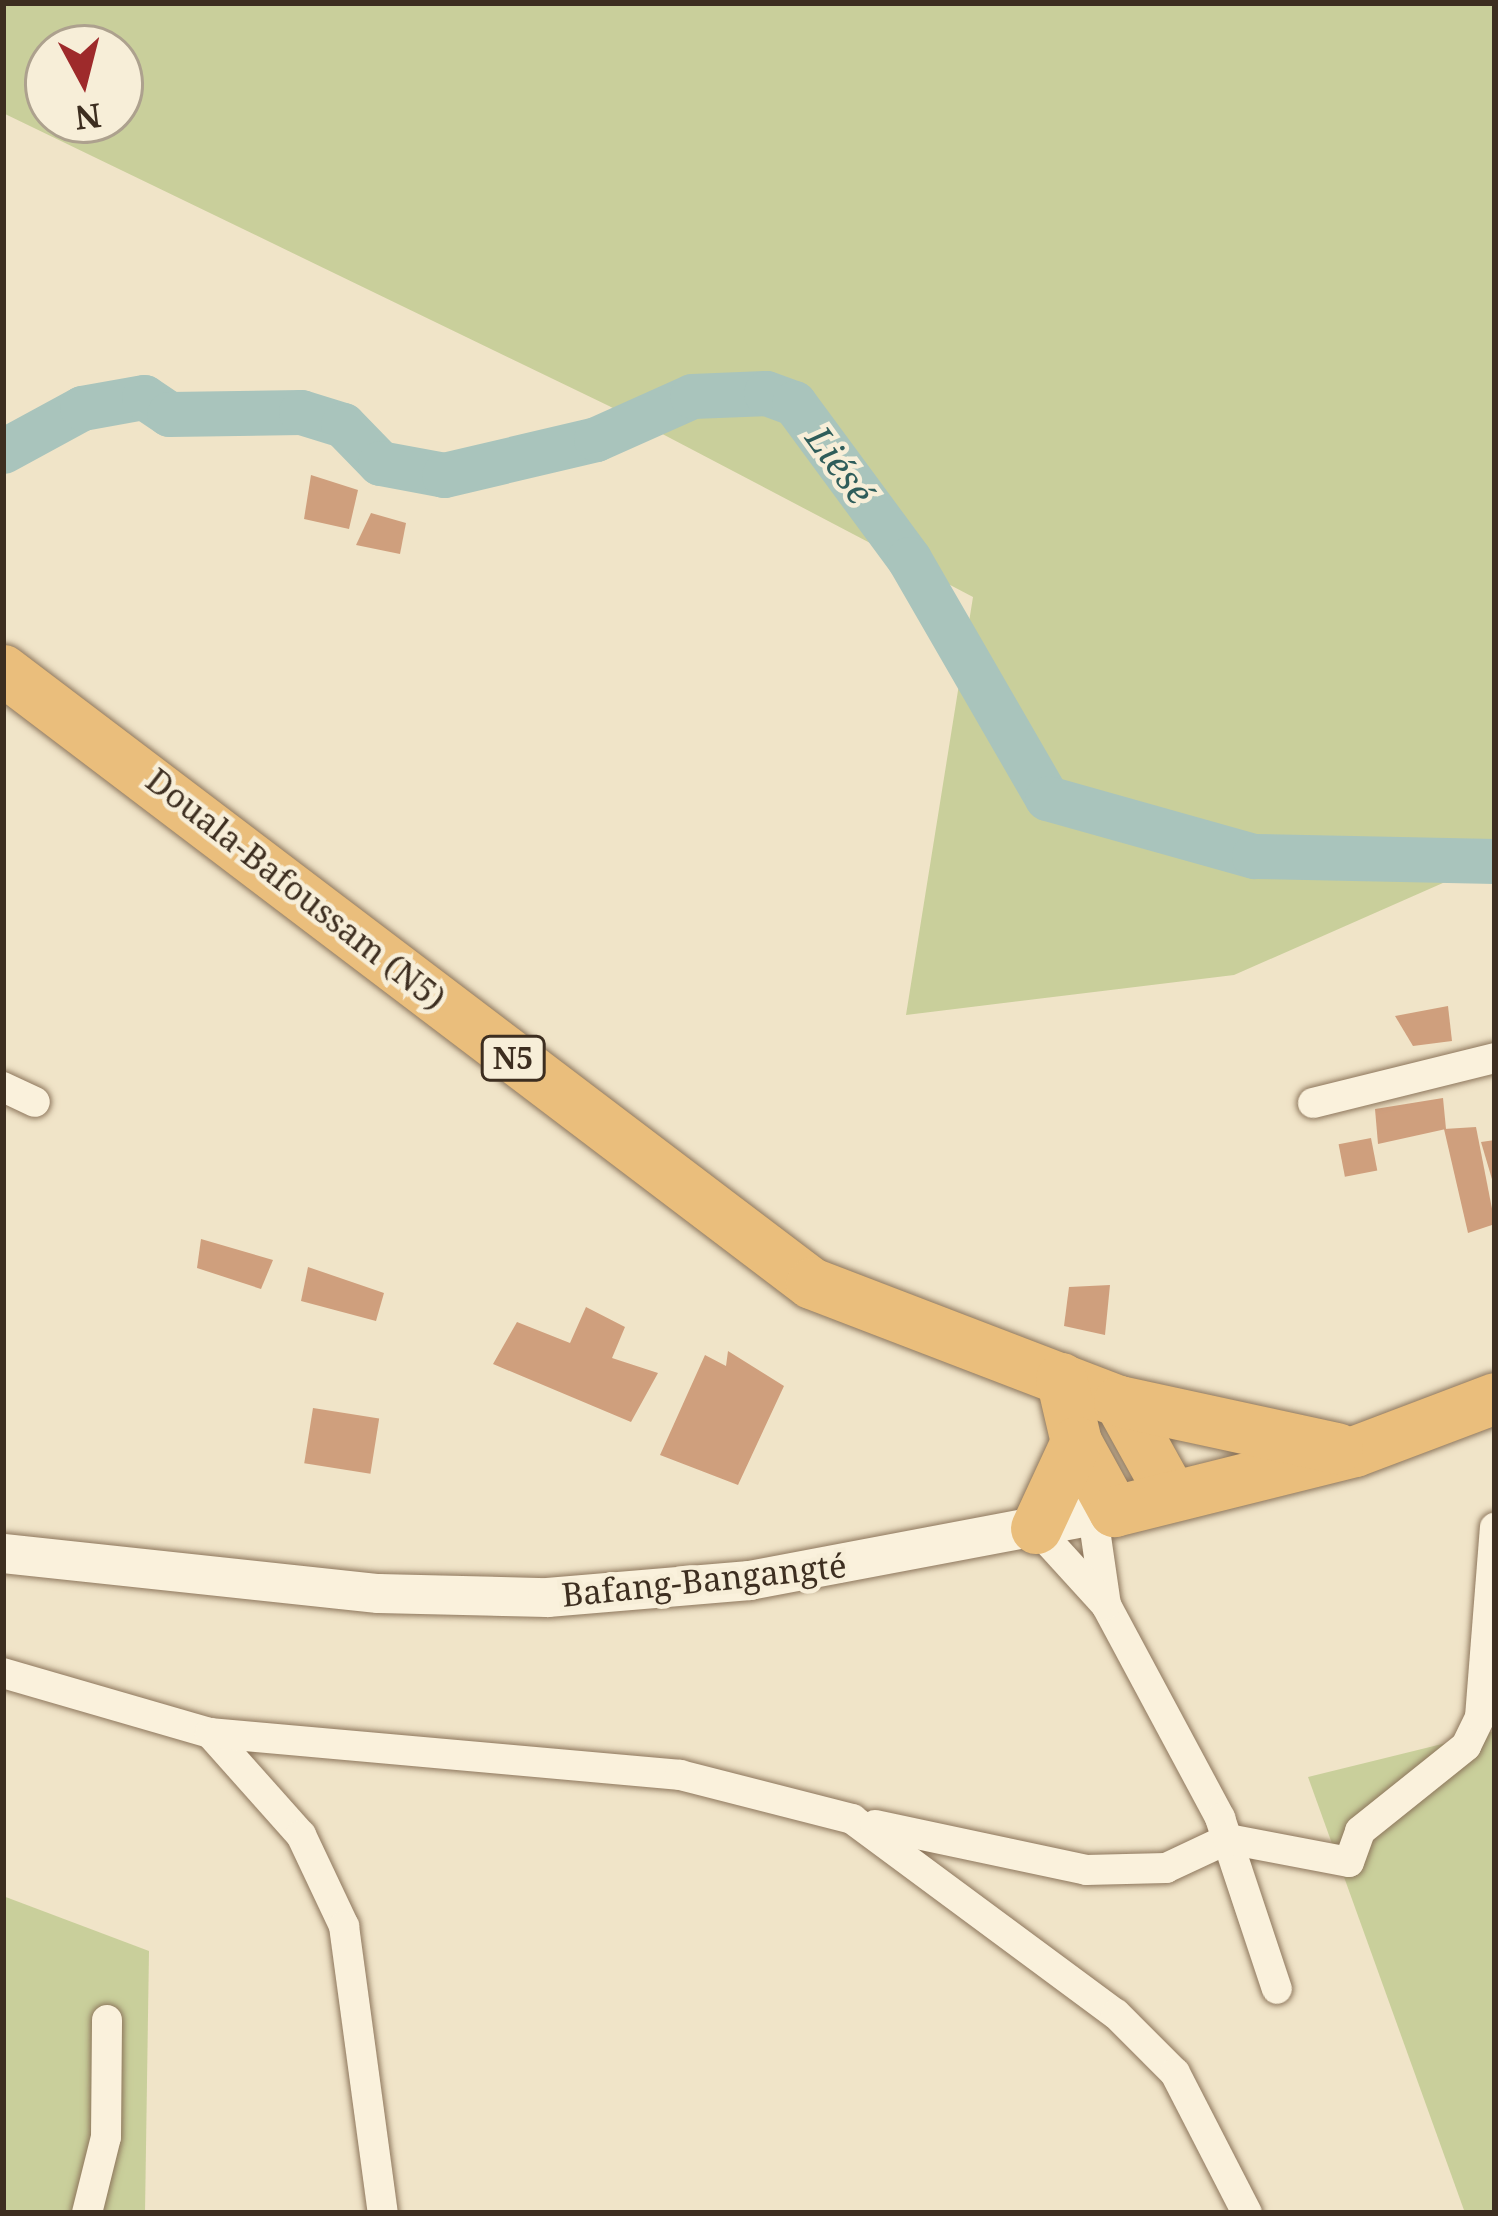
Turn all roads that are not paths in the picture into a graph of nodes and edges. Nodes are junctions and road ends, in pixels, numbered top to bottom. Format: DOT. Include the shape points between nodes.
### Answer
graph roads {
  1 [pos="3,670"];
  2 [pos="1495,1058"];
  3 [pos="3,1087"];
  4 [pos="35,1102"];
  5 [pos="1313,1103"];
  6 [pos="1061,1378"];
  7 [pos="1495,1398"];
  8 [pos="1119,1401"];
  9 [pos="1076,1442"];
  10 [pos="1355,1451"];
  11 [pos="1171,1495"];
  12 [pos="1104,1514"];
  13 [pos="1036,1528"];
  14 [pos="1495,1528"];
  15 [pos="3,1552"];
  16 [pos="1106,1605"];
  17 [pos="3,1673"];
  18 [pos="210,1733"];
  19 [pos="852,1819"];
  20 [pos="1228,1839"];
  21 [pos="1277,1989"];
  22 [pos="106,2020"];
  23 [pos="87,2213"];
  24 [pos="383,2213"];
  25 [pos="1247,2213"];
  1 -- 6 [label="highway, Douala-Bafoussam (N5) / N5" via="811,1283 880,1318"];
  2 -- 5 [label="street"];
  3 -- 4 [label="street"];
  6 -- 8 [label="highway, Douala-Bafoussam (N5) / N5"];
  6 -- 9 [label="highway"];
  7 -- 10 [label="highway"];
  8 -- 10 [label="highway, Douala-Bafoussam (N5)"];
  8 -- 11 [label="highway"];
  9 -- 12 [label="highway"];
  9 -- 13 [label="highway"];
  10 -- 11 [label="highway"];
  11 -- 12 [label="highway"];
  12 -- 13 [label="street, Bafang-Bangangté"];
  12 -- 16 [label="street"];
  13 -- 15 [label="street, Bafang-Bangangté" via="749,1580 547,1597 378,1593"];
  13 -- 16 [label="street"];
  14 -- 20 [label="street" via="1490,1664 1466,1746 1366,1824 1347,1863"];
  16 -- 20 [label="street"];
  17 -- 18 [label="street"];
  18 -- 19 [label="street" via="680,1774"];
  18 -- 24 [label="street" via="280,1808 334,1896"];
  19 -- 20 [label="street" via="1125,1872 1166,1868"];
  19 -- 25 [label="street" via="1116,2014 1175,2073"];
  20 -- 21 [label="street"];
  22 -- 23 [label="street" via="106,2137"];
}
